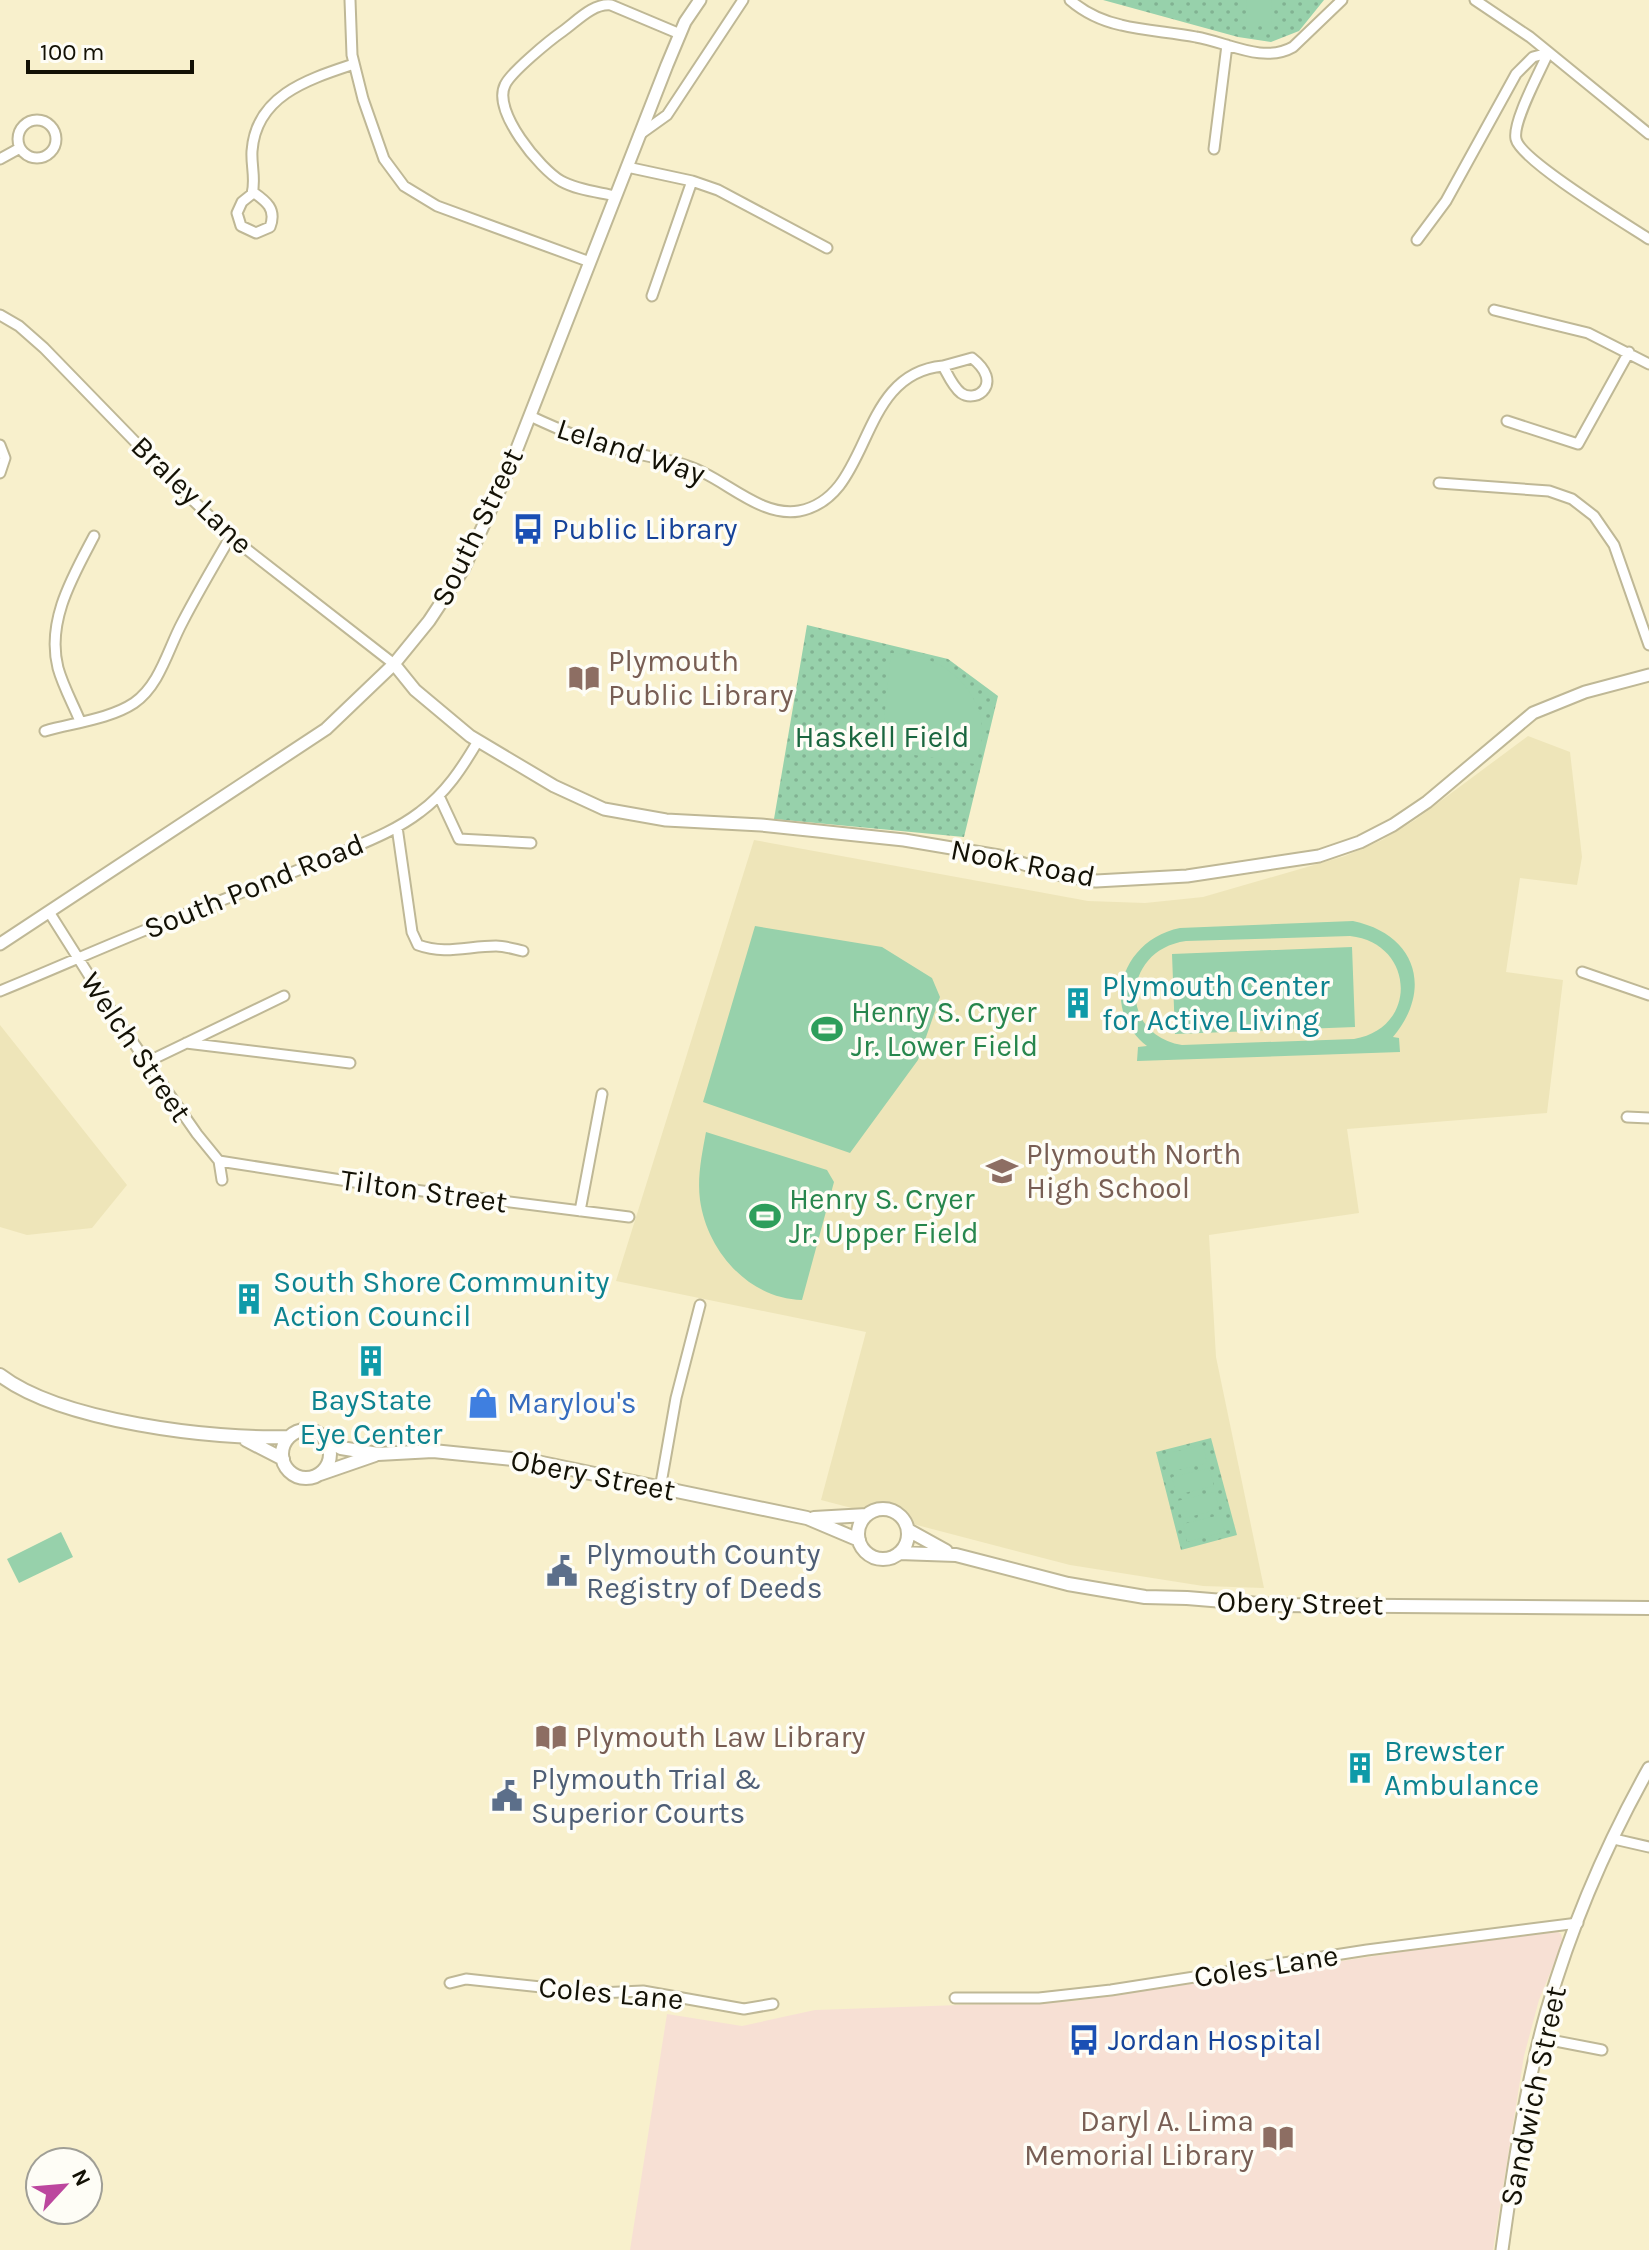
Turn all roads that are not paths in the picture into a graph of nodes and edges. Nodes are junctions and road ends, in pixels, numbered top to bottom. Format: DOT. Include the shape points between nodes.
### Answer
graph roads {
  1 [pos="350,0"];
  2 [pos="700,0"];
  3 [pos="743,0"];
  4 [pos="1070,0"];
  5 [pos="1342,0"];
  6 [pos="1475,0"];
  7 [pos="680,34"];
  8 [pos="1227,45"];
  9 [pos="1548,53"];
  10 [pos="354,64"];
  11 [pos="1649,134"];
  12 [pos="639,135"];
  13 [pos="20,148"];
  14 [pos="1214,149"];
  15 [pos="0,159"];
  16 [pos="627,167"];
  17 [pos="692,181"];
  18 [pos="253,192"];
  19 [pos="615,196"];
  20 [pos="1649,239"];
  21 [pos="1417,240"];
  22 [pos="827,248"];
  23 [pos="590,262"];
  24 [pos="652,296"];
  25 [pos="1494,310"];
  26 [pos="0,315"];
  27 [pos="1629,352"];
  28 [pos="1649,364"];
  29 [pos="943,366"];
  30 [pos="530,416"];
  31 [pos="1507,421"];
  32 [pos="0,445"];
  33 [pos="0,473"];
  34 [pos="1439,483"];
  35 [pos="94,536"];
  36 [pos="231,536"];
  37 [pos="1649,645"];
  38 [pos="394,664"];
  39 [pos="1649,675"];
  40 [pos="80,721"];
  41 [pos="45,731"];
  42 [pos="478,741"];
  43 [pos="439,796"];
  44 [pos="397,827"];
  45 [pos="531,843"];
  46 [pos="49,912"];
  47 [pos="0,944"];
  48 [pos="523,951"];
  49 [pos="77,960"];
  50 [pos="1582,972"];
  51 [pos="0,991"];
  52 [pos="1649,995"];
  53 [pos="284,996"];
  54 [pos="186,1043"];
  55 [pos="147,1062"];
  56 [pos="350,1063"];
  57 [pos="602,1094"];
  58 [pos="1627,1117"];
  59 [pos="1649,1118"];
  60 [pos="219,1161"];
  61 [pos="222,1180"];
  62 [pos="580,1211"];
  63 [pos="629,1217"];
  64 [pos="700,1305"];
  65 [pos="0,1375"];
  66 [pos="289,1437"];
  67 [pos="239,1438"];
  68 [pos="325,1439"];
  69 [pos="378,1454"];
  70 [pos="283,1459"];
  71 [pos="319,1474"];
  72 [pos="660,1489"];
  73 [pos="867,1515"];
  74 [pos="807,1518"];
  75 [pos="908,1530"];
  76 [pos="859,1540"];
  77 [pos="899,1553"];
  78 [pos="956,1555"];
  79 [pos="1649,1608"];
  80 [pos="1649,1768"];
  81 [pos="1614,1839"];
  82 [pos="1649,1847"];
  83 [pos="1578,1923"];
  84 [pos="450,1983"];
  85 [pos="955,1998"];
  86 [pos="773,2004"];
  87 [pos="1540,2038"];
  88 [pos="1602,2050"];
  89 [pos="1502,2250"];
  1 -- 10 [label="street"];
  2 -- 7 [label="street, South Street"];
  3 -- 12 [label="street" via="667,115"];
  4 -- 8 [label="street" via="1120,25"];
  5 -- 8 [label="street" via="1285,51 1265,53"];
  6 -- 9 [label="street"];
  7 -- 12 [label="street, South Street"];
  7 -- 19 [label="street" via="600,5 553,38 505,84 505,114 551,173 570,185"];
  8 -- 14 [label="street"];
  9 -- 11 [label="street"];
  9 -- 20 [label="street" via="1521,114 1518,145 1543,168"];
  9 -- 21 [label="street" via="1533,57 1516,74 1446,201"];
  10 -- 18 [label="street" via="299,84 265,112 252,153"];
  10 -- 23 [label="street" via="376,140 404,186 437,206"];
  12 -- 16 [label="street, South Street"];
  13 -- 13 [label="street" via="18,134 29,122 41,120 53,129 56,143 46,156 32,157"];
  13 -- 15 [label="street"];
  16 -- 17 [label="street"];
  16 -- 19 [label="street, South Street"];
  17 -- 22 [label="street"];
  17 -- 24 [label="street"];
  18 -- 18 [label="street" via="239,207 237,218 244,229 256,233 270,227 273,215"];
  19 -- 23 [label="street, South Street"];
  23 -- 30 [label="street, South Street"];
  25 -- 27 [label="street" via="1588,333"];
  26 -- 36 [label="street, Braley Lane" via="44,348"];
  27 -- 28 [label="street"];
  27 -- 31 [label="street" via="1578,444"];
  29 -- 29 [label="street, Leland Way" via="957,391 967,396 985,389 989,380 985,368 972,358"];
  29 -- 30 [label="street, Leland Way" via="915,373 894,387 839,483 823,500 796,511 759,503 685,464 602,445"];
  30 -- 38 [label="street, South Street" via="464,568"];
  32 -- 33 [label="street" via="5,458"];
  34 -- 37 [label="street" via="1549,491 1572,499 1594,516 1614,545"];
  35 -- 40 [label="street" via="68,583 55,634 58,666"];
  36 -- 38 [label="street, Braley Lane"];
  36 -- 40 [label="street" via="145,694 117,711"];
  38 -- 42 [label="street, Nook Road" via="415,690"];
  38 -- 46 [label="street, South Street" via="320,733"];
  39 -- 42 [label="street, Nook Road" via="1533,713 1427,802 1360,842 1319,856 1151,879 1085,880 999,856 904,840 614,812 554,786"];
  40 -- 41 [label="street"];
  42 -- 43 [label="street, South Pond Road"];
  43 -- 44 [label="street, South Pond Road"];
  43 -- 45 [label="street" via="459,839"];
  44 -- 48 [label="street" via="418,945 447,952 498,946"];
  44 -- 49 [label="street, South Pond Road"];
  46 -- 47 [label="street, South Street"];
  46 -- 49 [label="street, Welch Street"];
  49 -- 51 [label="street, South Pond Road"];
  49 -- 55 [label="street, Welch Street"];
  50 -- 52 [label="street"];
  53 -- 54 [label="street"];
  54 -- 55 [label="street"];
  54 -- 56 [label="street"];
  55 -- 60 [label="street, Welch Street"];
  57 -- 62 [label="street"];
  58 -- 59 [label="street"];
  60 -- 61 [label="street, Welch Street"];
  60 -- 62 [label="street, Tilton Street"];
  62 -- 63 [label="street, Tilton Street"];
  64 -- 72 [label="street"];
  65 -- 67 [label="main road, Obery Street" via="35,1396 77,1410"];
  66 -- 67 [label="main road, Obery Street"];
  66 -- 68 [label="main road, Obery Street" via="307,1429"];
  66 -- 70 [label="main road"];
  67 -- 70 [label="main road, Obery Street"];
  68 -- 69 [label="main road, Obery Street" via="341,1448"];
  68 -- 71 [label="main road" via="331,1454"];
  69 -- 71 [label="main road, Obery Street"];
  69 -- 72 [label="main road, Obery Street" via="499,1456"];
  70 -- 71 [label="main road, Obery Street" via="297,1476"];
  72 -- 74 [label="main road, Obery Street"];
  73 -- 74 [label="main road, Obery Street"];
  73 -- 75 [label="main road, Obery Street" via="891,1511"];
  73 -- 76 [label="main road"];
  74 -- 76 [label="main road, Obery Street"];
  75 -- 77 [label="main road"];
  75 -- 78 [label="main road, Obery Street"];
  76 -- 77 [label="main road, Obery Street" via="873,1557"];
  77 -- 78 [label="main road, Obery Street"];
  78 -- 79 [label="main road, Obery Street" via="1108,1593 1155,1598 1280,1605"];
  80 -- 81 [label="street, Sandwich Street"];
  81 -- 82 [label="street"];
  81 -- 83 [label="street, Sandwich Street"];
  83 -- 85 [label="street, Coles Lane" via="1111,1990 1039,1998"];
  83 -- 87 [label="street, Sandwich Street"];
  84 -- 86 [label="street, Coles Lane" via="466,1979 598,1993 643,1991 744,2009"];
  87 -- 88 [label="street"];
  87 -- 89 [label="street, Sandwich Street"];
}
